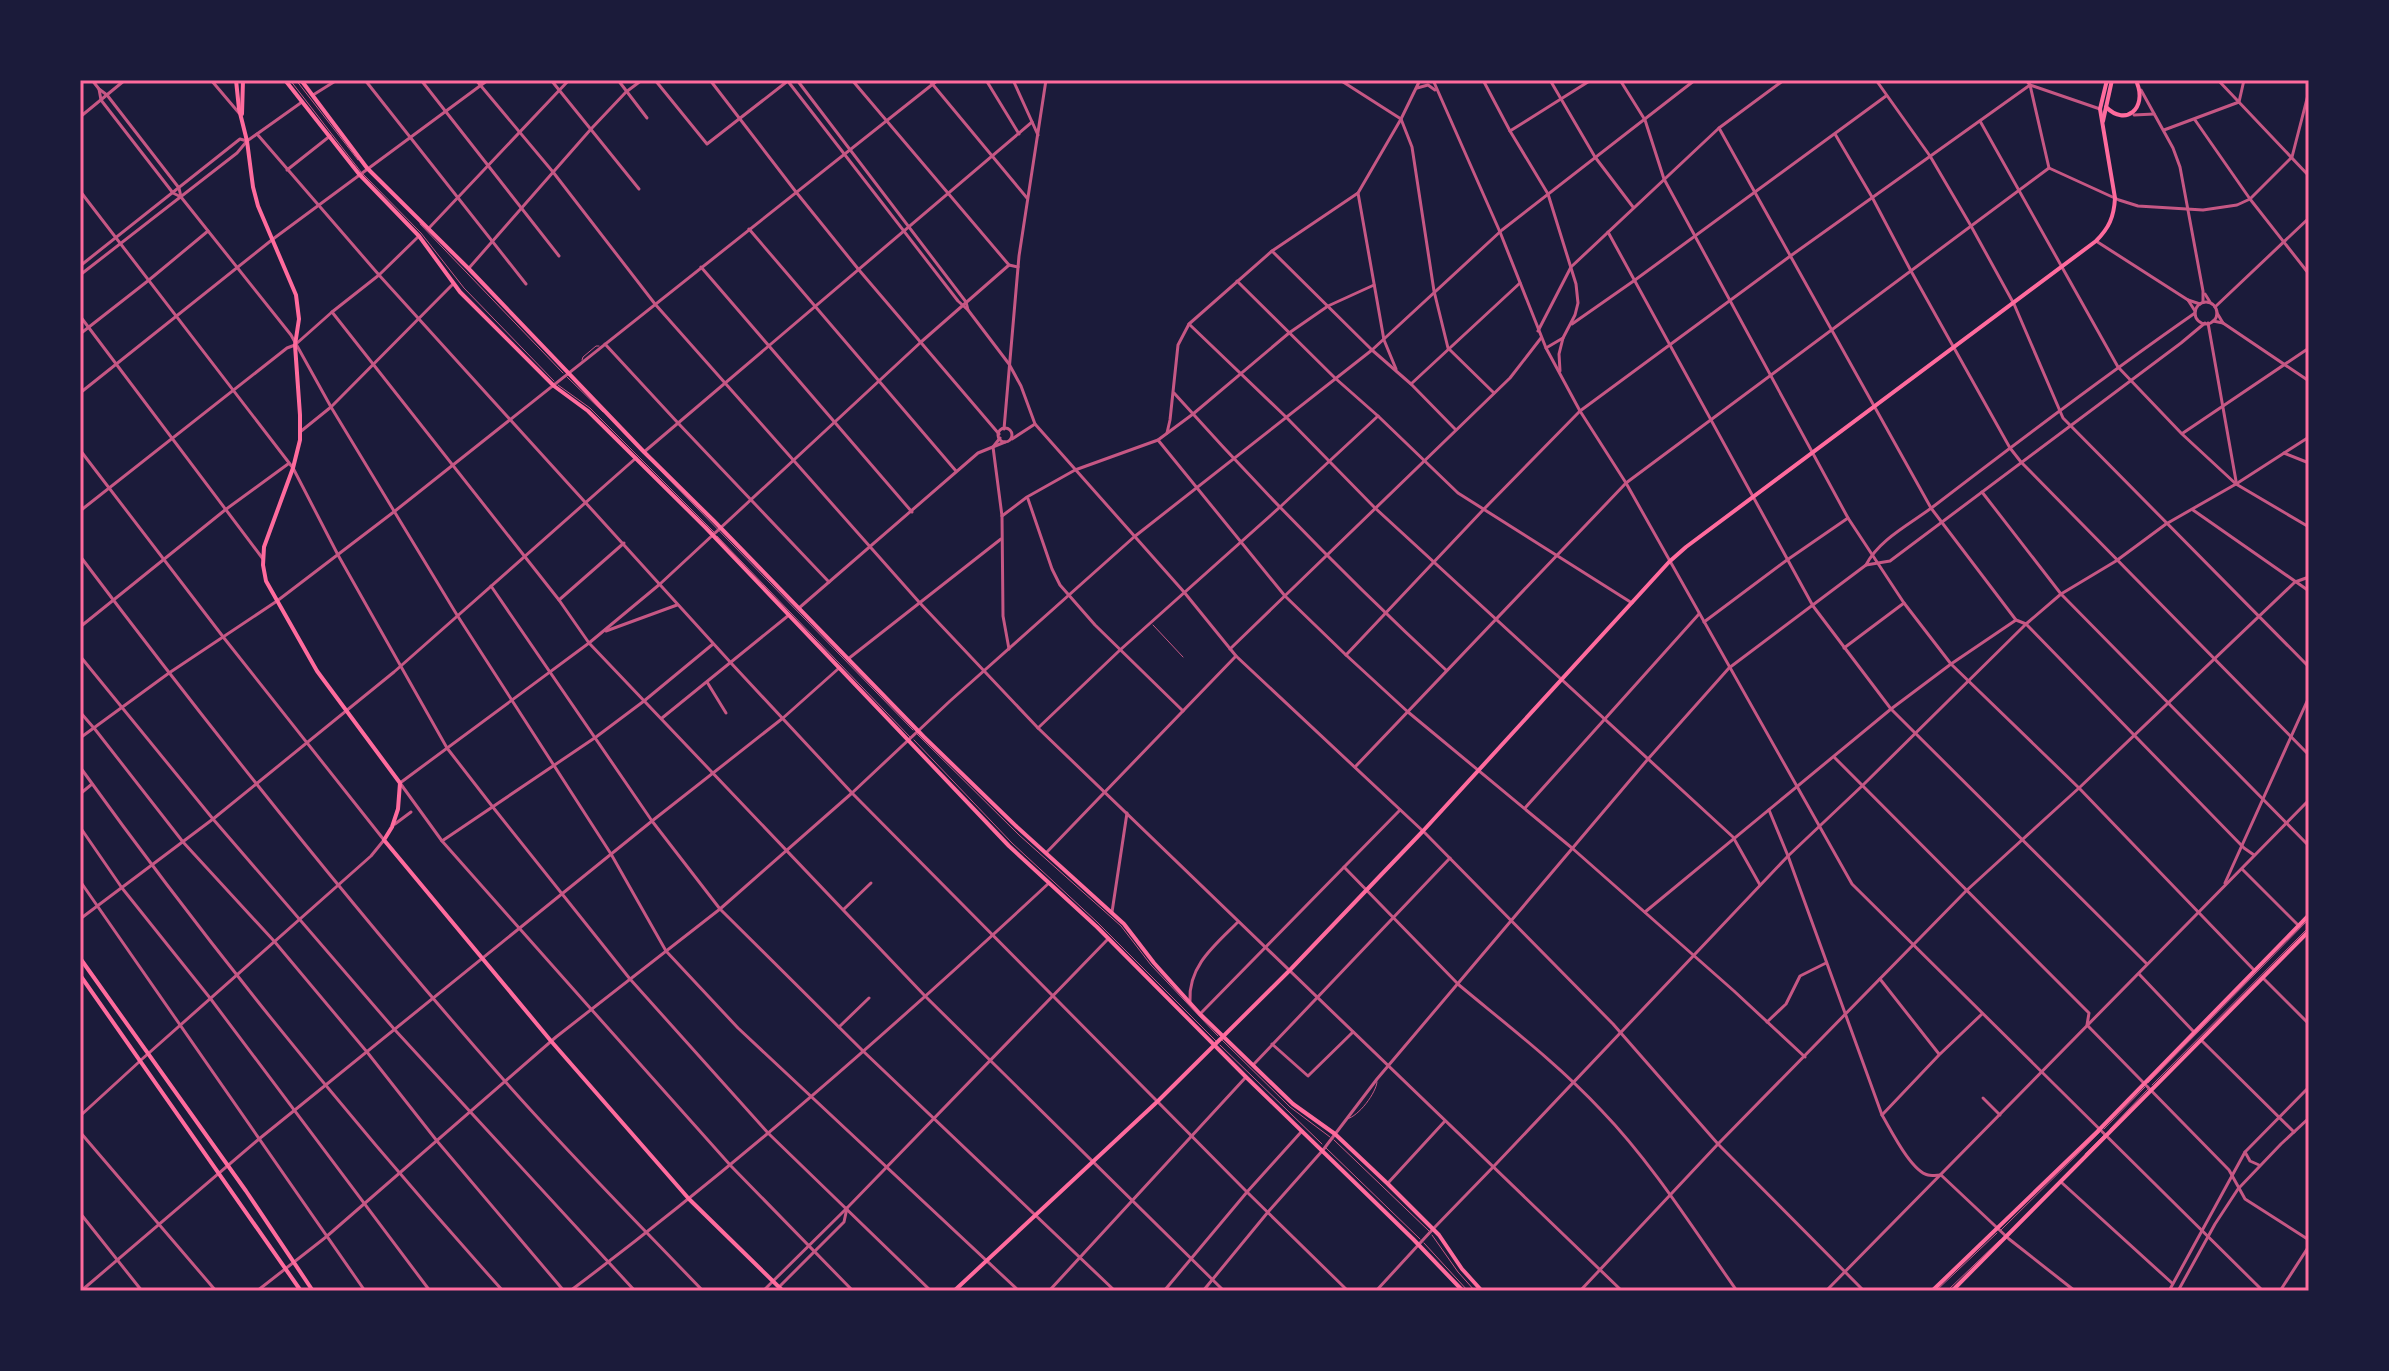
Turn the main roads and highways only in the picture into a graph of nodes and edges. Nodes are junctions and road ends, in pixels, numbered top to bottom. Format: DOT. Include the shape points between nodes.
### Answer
graph roads {
  1 [pos="236,80"];
  2 [pos="243,80"];
  3 [pos="298,80"];
  4 [pos="2110,80"];
  5 [pos="289,82"];
  6 [pos="2136,82"];
  7 [pos="2139,104"];
  8 [pos="2149,106"];
  9 [pos="2103,108"];
  10 [pos="242,116"];
  11 [pos="717,531"];
  12 [pos="2309,917"];
  13 [pos="2308,932"];
  14 [pos="80,958"];
  15 [pos="80,975"];
  16 [pos="1219,1040"];
  17 [pos="2147,1088"];
  18 [pos="2103,1133"];
  19 [pos="781,1289"];
  20 [pos="301,1291"];
  21 [pos="313,1291"];
  22 [pos="954,1291"];
  23 [pos="1465,1291"];
  24 [pos="1482,1291"];
  25 [pos="1934,1291"];
  26 [pos="1949,1291"];
  1 -- 10 [label="main road"];
  2 -- 10 [label="main road"];
  3 -- 11 [label="main road" via="366,168"];
  4 -- 9 [label="main road"];
  5 -- 11 [label="main road" via="453,284 555,385"];
  6 -- 7 [label="main road"];
  7 -- 8 [label="main road"];
  7 -- 9 [label="main road" via="2125,115"];
  9 -- 16 [label="main road" via="2115,198 2107,230 1669,562 1423,831"];
  10 -- 19 [label="main road" via="258,206 296,295 299,319 295,345 300,432 267,536 266,581 317,671 400,783 400,800 384,840 689,1199"];
  11 -- 16 [label="main road" via="789,615 1009,846"];
  11 -- 16 [label="main road" via="917,732 1112,912"];
  12 -- 17 [label="main road" via="2194,1032"];
  13 -- 17 [label="main road"];
  14 -- 21 [label="main road"];
  15 -- 20 [label="main road"];
  16 -- 22 [label="main road"];
  16 -- 23 [label="main road" via="1246,1077"];
  16 -- 24 [label="main road" via="1388,1184"];
  17 -- 18 [label="main road"];
  17 -- 18 [label="main road"];
  18 -- 25 [label="main road"];
  18 -- 26 [label="main road" via="2061,1182"];
}
